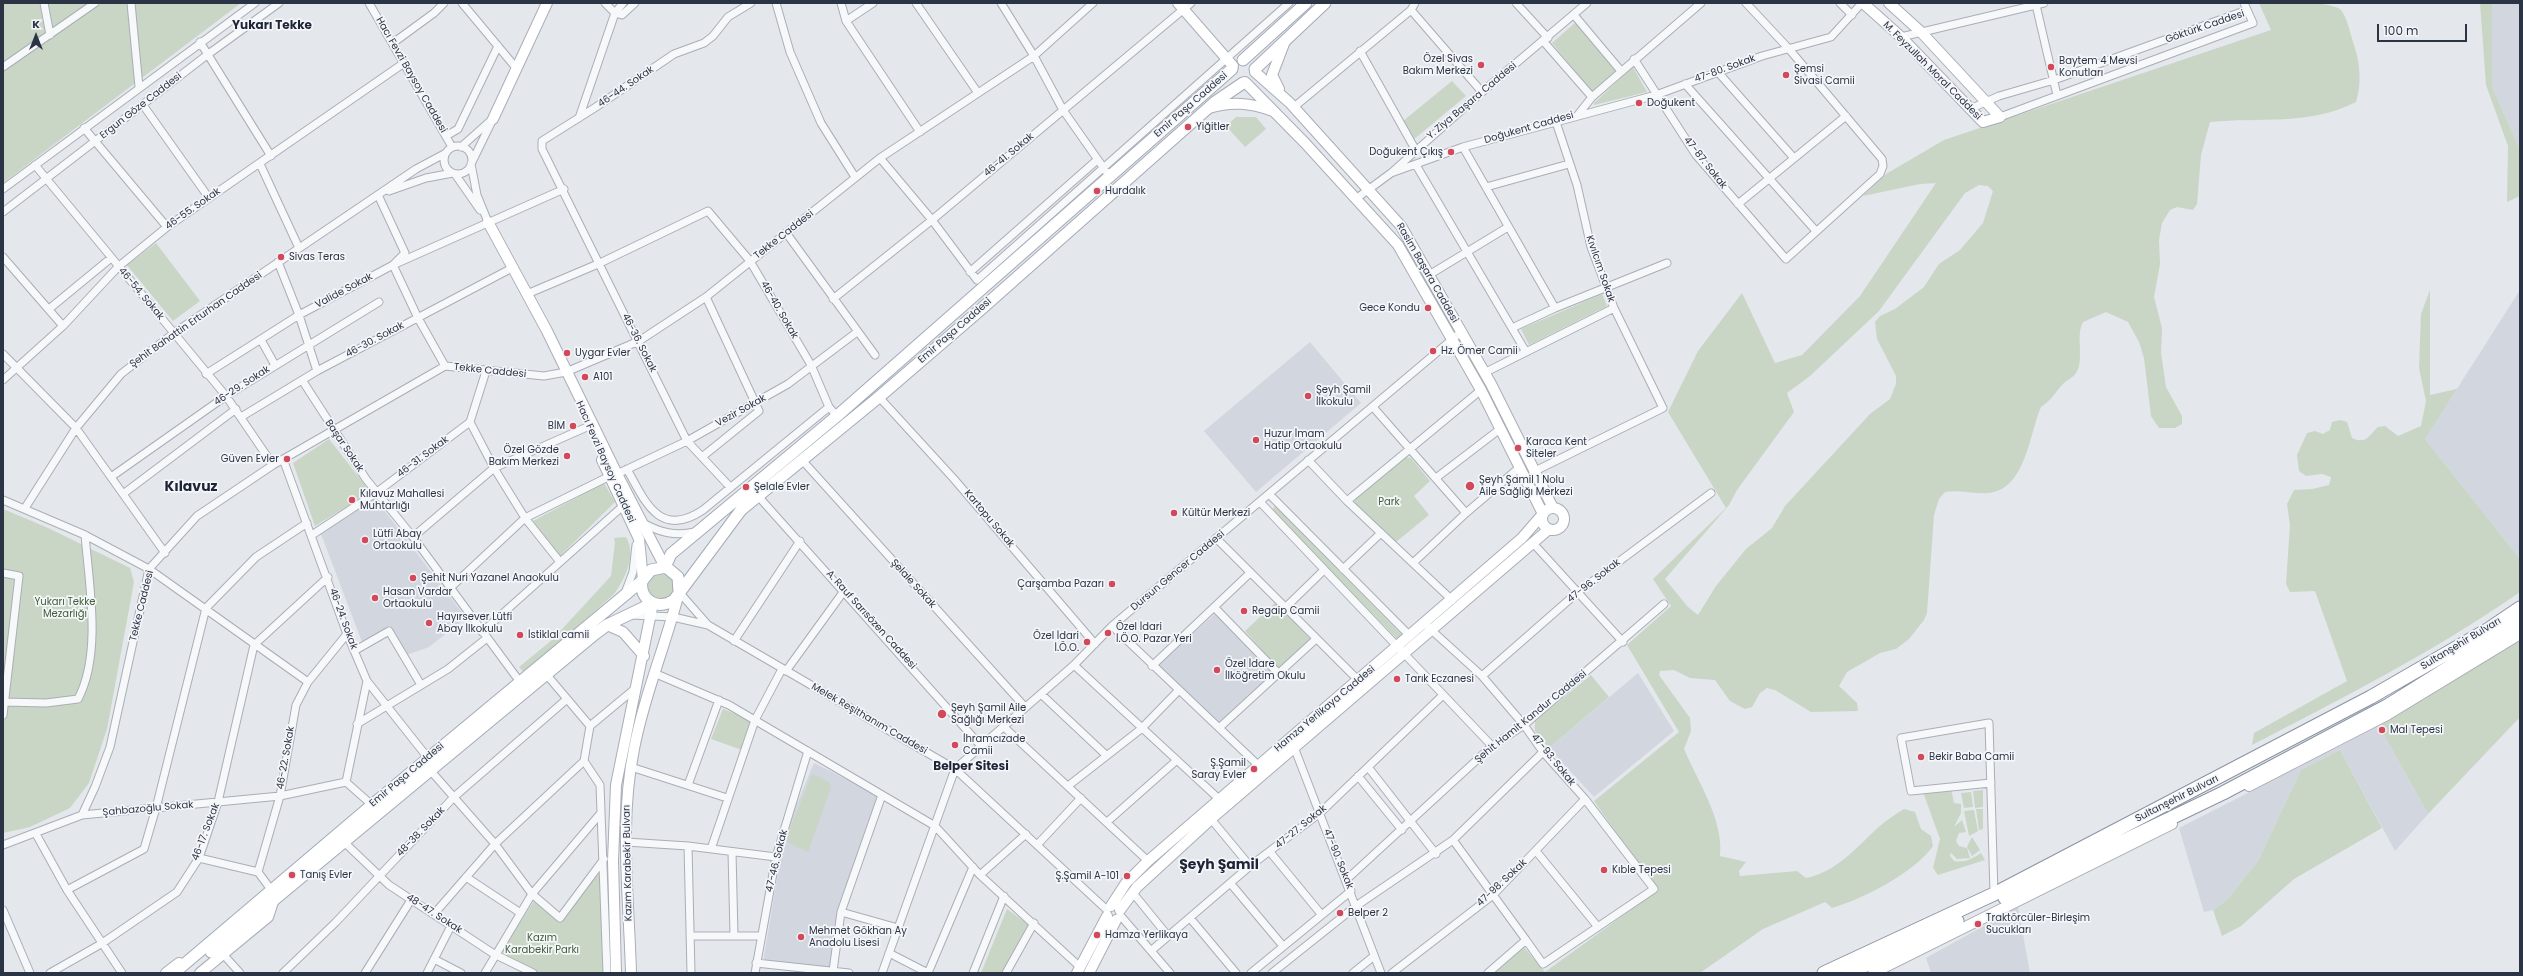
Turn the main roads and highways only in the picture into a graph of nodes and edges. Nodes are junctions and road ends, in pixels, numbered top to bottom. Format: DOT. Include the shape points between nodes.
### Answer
graph roads {
  1 [pos="1306,3"];
  2 [pos="1325,3"];
  3 [pos="1233,63"];
  4 [pos="1255,70"];
  5 [pos="1244,83"];
  6 [pos="665,567"];
  7 [pos="643,580"];
  8 [pos="679,592"];
  9 [pos="653,603"];
  10 [pos="2520,608"];
  11 [pos="2520,623"];
  12 [pos="273,897"];
  13 [pos="174,973"];
  14 [pos="186,973"];
  15 [pos="1824,973"];
  16 [pos="1849,973"];
  1 -- 3 [label="main road, Emir Paşa Caddesi"];
  2 -- 4 [label="main road" via="1287,36"];
  3 -- 4 [label="main road" via="1250,61"];
  3 -- 5 [label="main road" via="1233,77"];
  3 -- 6 [label="main road, Emir Paşa Caddesi" via="1110,177 837,416 671,554"];
  4 -- 5 [label="main road" via="1250,80"];
  5 -- 8 [label="main road, Emir Paşa Caddesi" via="1207,109 879,397 730,520 694,575"];
  6 -- 7 [label="main road" via="651,570"];
  6 -- 8 [label="main road" via="678,578"];
  7 -- 9 [label="main road" via="643,593"];
  7 -- 12 [label="main road, Emir Paşa Caddesi" via="372,805"];
  8 -- 9 [label="main road" via="669,603"];
  9 -- 12 [label="main road, Emir Paşa Caddesi" via="607,625 344,842"];
  10 -- 15 [label="highway, Sultanşehir Bulvarı" via="2371,698 1994,894"];
  11 -- 16 [label="highway, Sultanşehir Bulvarı" via="2387,706 2223,793"];
  12 -- 13 [label="main road, Emir Paşa Caddesi" via="257,904"];
  12 -- 14 [label="main road, Emir Paşa Caddesi"];
}
